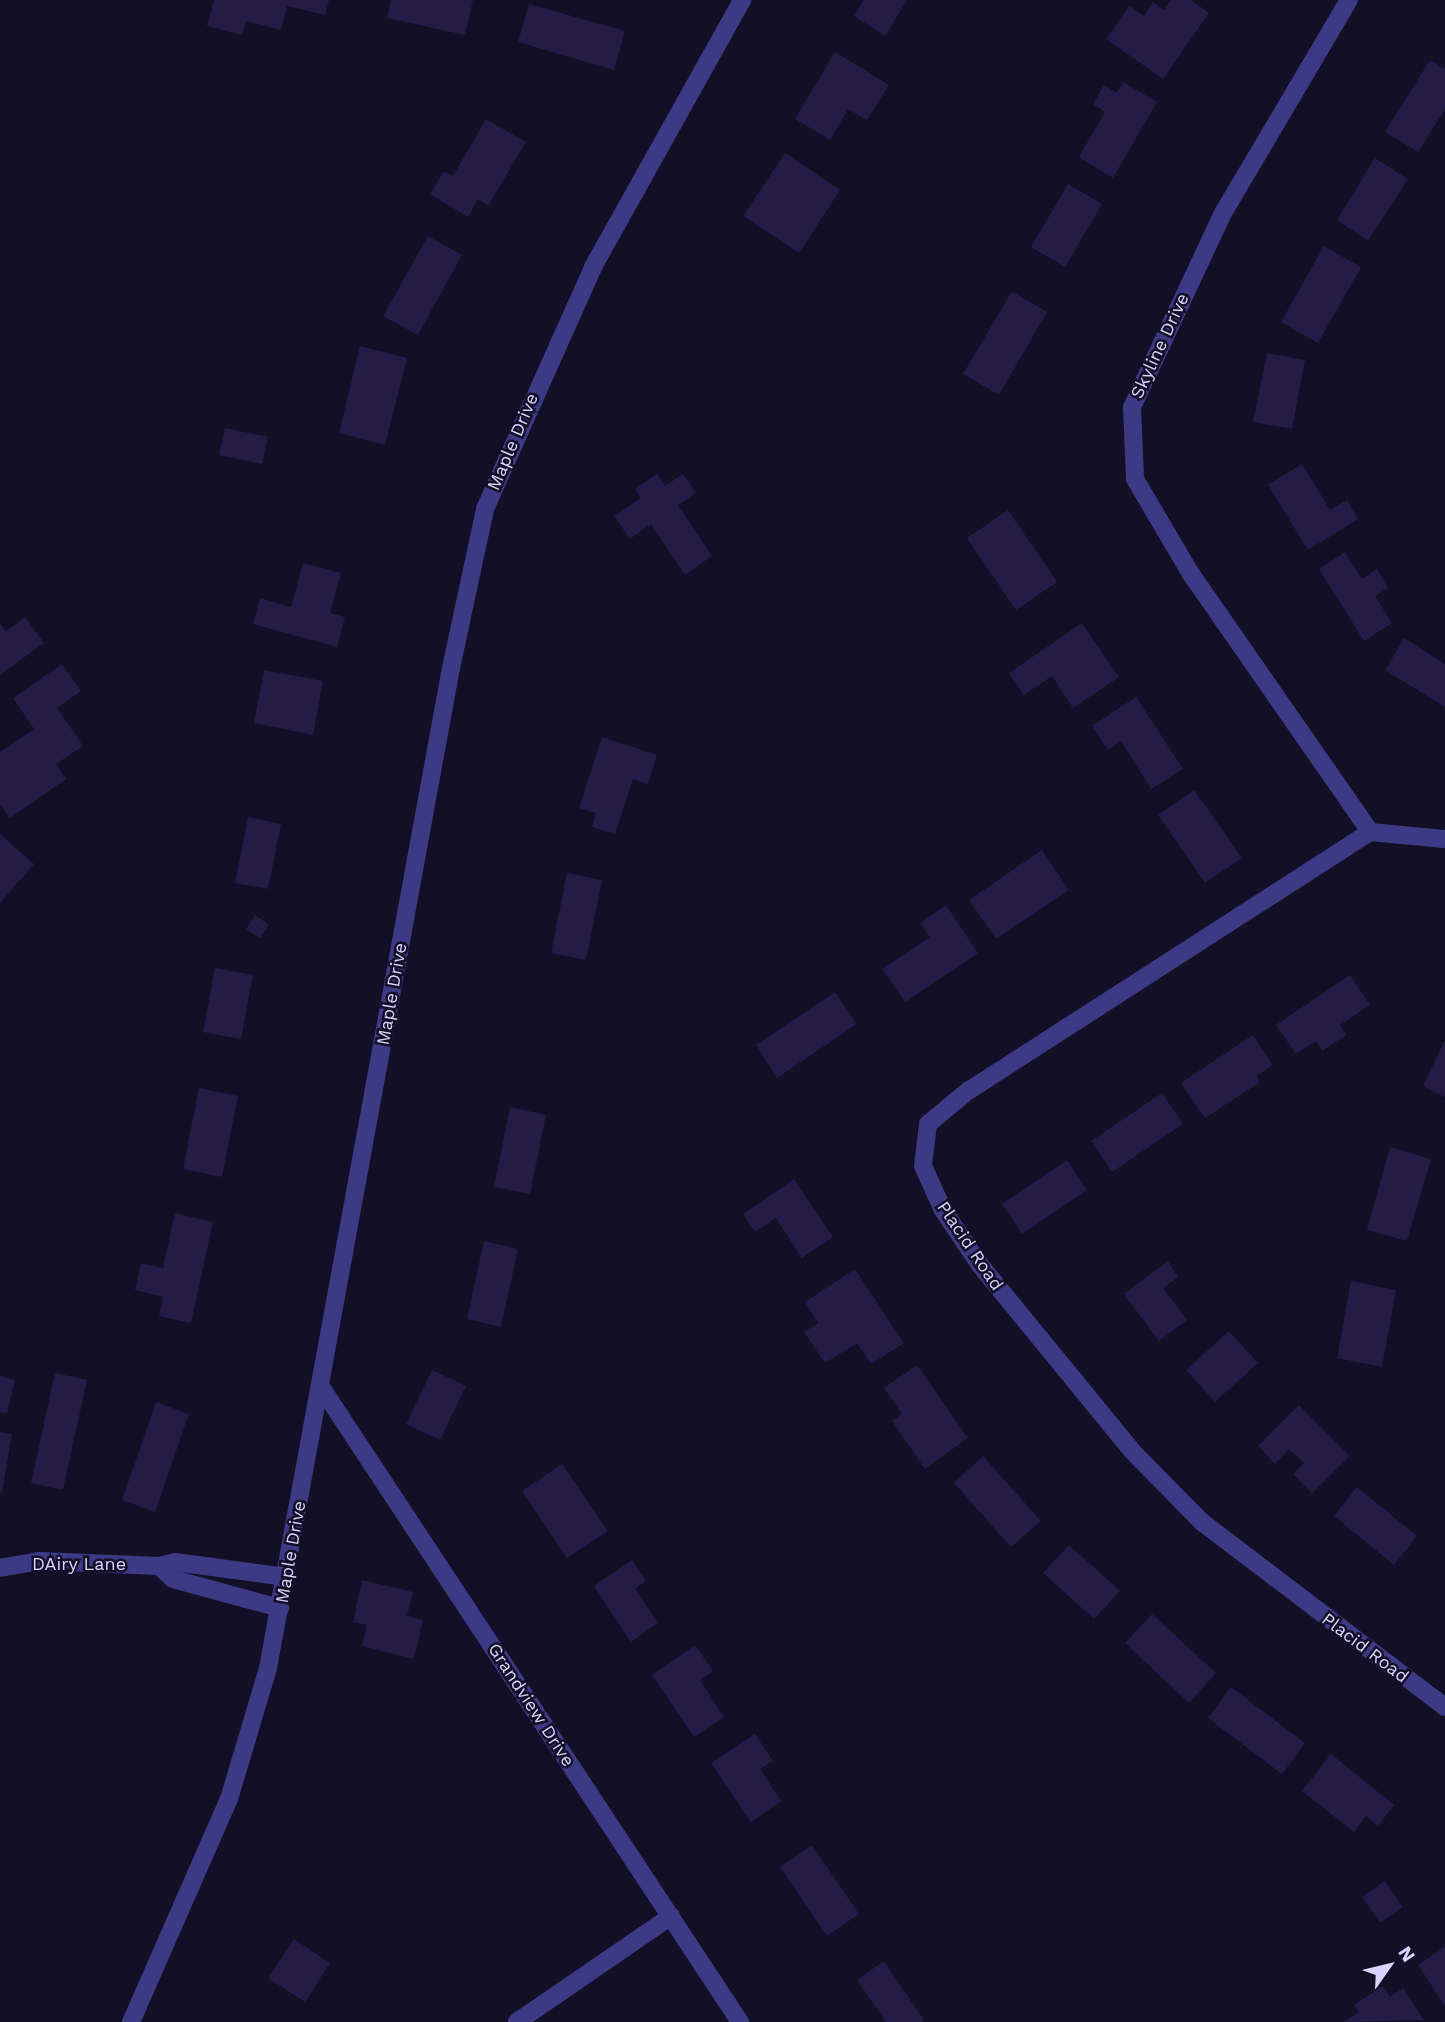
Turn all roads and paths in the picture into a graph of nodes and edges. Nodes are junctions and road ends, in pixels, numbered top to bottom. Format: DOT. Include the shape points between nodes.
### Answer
graph roads {
  1 [pos="742,0"];
  2 [pos="1349,0"];
  3 [pos="1370,832"];
  4 [pos="1445,839"];
  5 [pos="321,1387"];
  6 [pos="159,1566"];
  7 [pos="0,1568"];
  8 [pos="286,1577"];
  9 [pos="280,1608"];
  10 [pos="1445,1707"];
  11 [pos="671,1916"];
  12 [pos="131,2022"];
  13 [pos="517,2022"];
  14 [pos="740,2022"];
  1 -- 5 [label="street, Maple Drive" via="593,267 485,509 451,668"];
  2 -- 3 [label="street, Skyline Drive" via="1223,213 1132,407 1135,479 1191,575"];
  3 -- 4 [label="street"];
  3 -- 10 [label="street, Placid Road" via="969,1090 928,1124 923,1166 943,1210 980,1265 1132,1451 1202,1522"];
  5 -- 8 [label="street, Maple Drive"];
  5 -- 11 [label="street, Grandview Drive"];
  6 -- 7 [label="street, DAiry Lane" via="40,1561"];
  6 -- 8 [label="street" via="175,1562"];
  6 -- 9 [label="street" via="173,1579"];
  8 -- 9 [label="street, Maple Drive"];
  9 -- 12 [label="street, Maple Drive" via="229,1799"];
  11 -- 13 [label="street"];
  11 -- 14 [label="street, Grandview Drive"];
}
